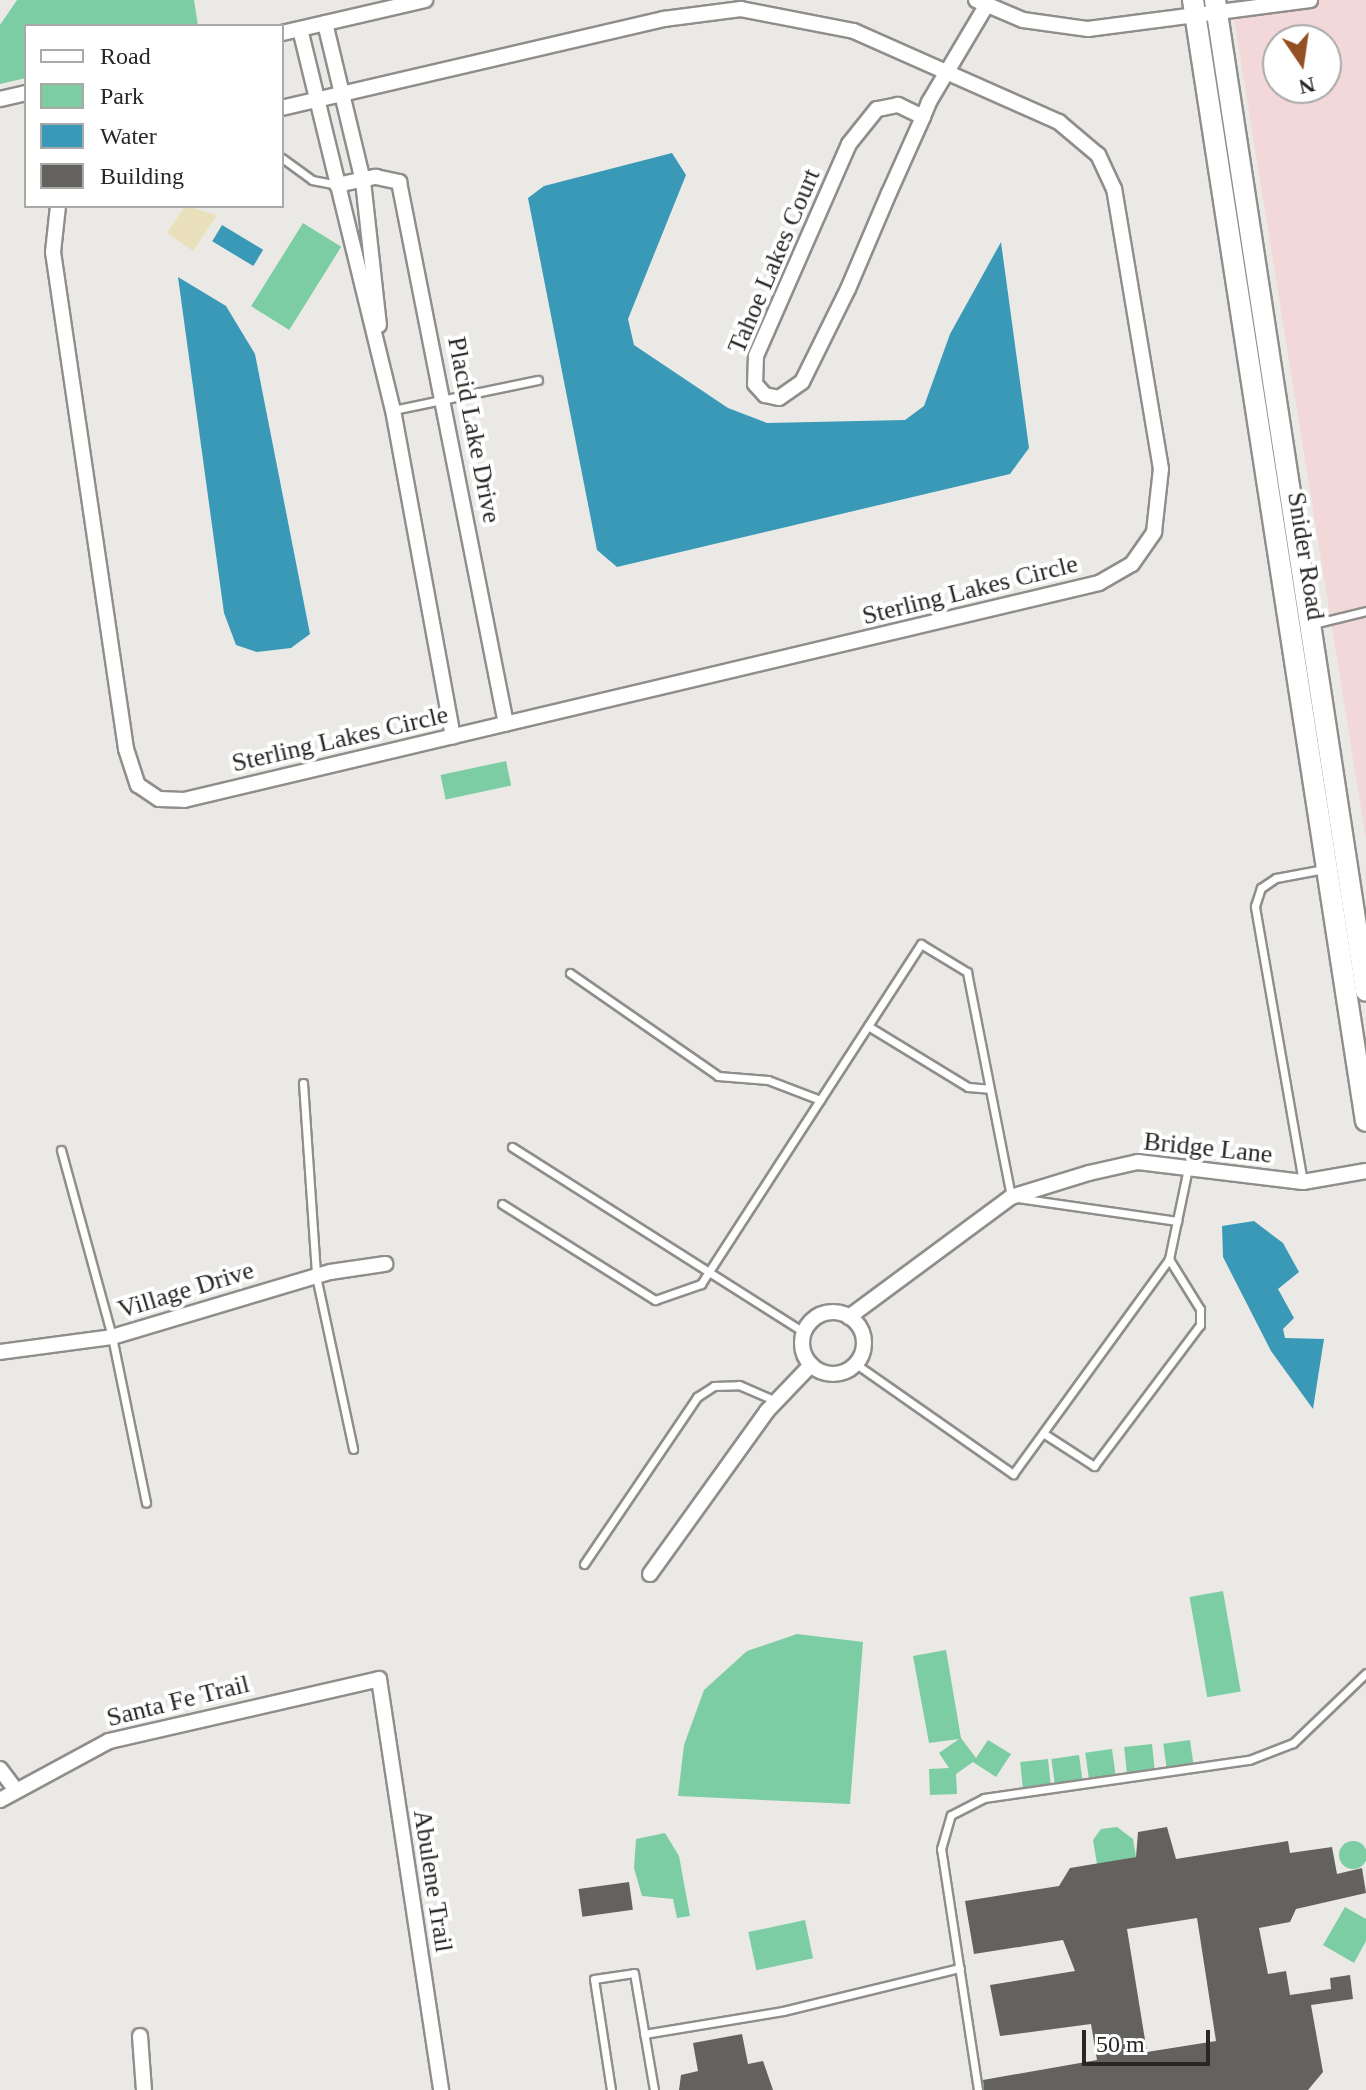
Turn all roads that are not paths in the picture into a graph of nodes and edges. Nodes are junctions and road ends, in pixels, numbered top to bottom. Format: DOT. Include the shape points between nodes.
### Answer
graph roads {
  1 [pos="425,0"];
  2 [pos="1310,0"];
  3 [pos="981,3"];
  4 [pos="1216,7"];
  5 [pos="1195,9"];
  6 [pos="325,23"];
  7 [pos="300,29"];
  8 [pos="284,33"];
  9 [pos="947,71"];
  10 [pos="24,93"];
  11 [pos="341,94"];
  12 [pos="0,99"];
  13 [pos="317,100"];
  14 [pos="284,108"];
  15 [pos="923,117"];
  16 [pos="284,159"];
  17 [pos="363,181"];
  18 [pos="337,185"];
  19 [pos="58,208"];
  20 [pos="538,380"];
  21 [pos="386,381"];
  22 [pos="443,399"];
  23 [pos="393,410"];
  24 [pos="1366,611"];
  25 [pos="1312,624"];
  26 [pos="1291,627"];
  27 [pos="506,724"];
  28 [pos="453,737"];
  29 [pos="1326,869"];
  30 [pos="570,973"];
  31 [pos="1366,991"];
  32 [pos="868,1026"];
  33 [pos="303,1083"];
  34 [pos="989,1089"];
  35 [pos="820,1100"];
  36 [pos="1366,1121"];
  37 [pos="512,1147"];
  38 [pos="61,1150"];
  39 [pos="1188,1168"];
  40 [pos="1366,1171"];
  41 [pos="1303,1182"];
  42 [pos="1011,1197"];
  43 [pos="502,1204"];
  44 [pos="1177,1221"];
  45 [pos="1169,1259"];
  46 [pos="385,1264"];
  47 [pos="710,1272"];
  48 [pos="316,1276"];
  49 [pos="849,1317"];
  50 [pos="804,1332"];
  51 [pos="112,1337"];
  52 [pos="0,1352"];
  53 [pos="856,1364"];
  54 [pos="811,1365"];
  55 [pos="776,1401"];
  56 [pos="1043,1433"];
  57 [pos="353,1449"];
  58 [pos="146,1503"];
  59 [pos="584,1564"];
  60 [pos="650,1574"];
  61 [pos="1366,1673"];
  62 [pos="379,1679"];
  63 [pos="0,1769"];
  64 [pos="15,1789"];
  65 [pos="0,1800"];
  66 [pos="960,1968"];
  67 [pos="644,2034"];
  68 [pos="140,2036"];
  69 [pos="144,2090"];
  70 [pos="441,2090"];
  71 [pos="611,2090"];
  72 [pos="654,2090"];
  73 [pos="978,2090"];
  1 -- 6 [label="street"];
  2 -- 4 [label="street"];
  3 -- 5 [label="street" via="1023,20 1088,29"];
  3 -- 9 [label="street, Tahoe Lakes Court"];
  4 -- 5 [label="street"];
  4 -- 25 [label="street, Snider Road"];
  5 -- 26 [label="street, Snider Road"];
  6 -- 7 [label="street"];
  6 -- 11 [label="street"];
  7 -- 8 [label="street"];
  7 -- 13 [label="street"];
  9 -- 11 [label="street, Sterling Lakes Circle" via="854,31 741,9 664,19"];
  9 -- 15 [label="street, Tahoe Lakes Court"];
  9 -- 27 [label="street, Sterling Lakes Circle" via="1059,122 1111,177 1161,469 1159,520 1149,544 1099,583"];
  10 -- 12 [label="street"];
  11 -- 13 [label="street, Sterling Lakes Circle"];
  11 -- 17 [label="street"];
  13 -- 14 [label="street, Sterling Lakes Circle"];
  13 -- 18 [label="street"];
  15 -- 15 [label="street, Tahoe Lakes Court" via="898,105 877,109 849,144 756,356 755,384 765,395 779,398 802,382"];
  16 -- 18 [label="lane" via="312,180"];
  17 -- 18 [label="street, Placid Lake Drive"];
  17 -- 21 [label="street"];
  17 -- 22 [label="street, Placid Lake Drive" via="399,182"];
  18 -- 21 [label="street"];
  19 -- 28 [label="street, Sterling Lakes Circle" via="53,252 126,749 138,785 159,799 184,800"];
  20 -- 22 [label="lane"];
  21 -- 23 [label="street"];
  22 -- 23 [label="lane"];
  22 -- 27 [label="street, Placid Lake Drive"];
  23 -- 28 [label="street"];
  24 -- 25 [label="lane"];
  25 -- 26 [label="lane"];
  25 -- 31 [label="street, Snider Road"];
  26 -- 29 [label="street, Snider Road"];
  27 -- 28 [label="street, Sterling Lakes Circle"];
  29 -- 36 [label="street, Snider Road"];
  29 -- 41 [label="lane" via="1276,878 1261,888 1255,906"];
  30 -- 35 [label="lane" via="718,1076 768,1080"];
  32 -- 34 [label="lane" via="968,1087"];
  32 -- 34 [label="lane" via="921,944 967,972"];
  32 -- 35 [label="lane"];
  33 -- 48 [label="lane"];
  34 -- 42 [label="lane"];
  35 -- 47 [label="lane"];
  37 -- 47 [label="lane"];
  38 -- 51 [label="lane"];
  39 -- 41 [label="street, Bridge Lane"];
  39 -- 42 [label="street, Bridge Lane" via="1138,1162"];
  39 -- 44 [label="lane"];
  40 -- 41 [label="street, Bridge Lane"];
  42 -- 44 [label="lane"];
  42 -- 49 [label="street, Bridge Lane"];
  43 -- 47 [label="lane" via="655,1300 691,1290"];
  44 -- 45 [label="lane"];
  45 -- 56 [label="lane"];
  45 -- 56 [label="lane" via="1200,1309 1200,1325 1094,1466"];
  46 -- 48 [label="street, Village Drive"];
  47 -- 50 [label="lane"];
  48 -- 51 [label="street, Village Drive"];
  48 -- 57 [label="lane"];
  49 -- 50 [label="street, Bridge Lane" via="822,1315"];
  49 -- 53 [label="street" via="864,1339"];
  50 -- 54 [label="street"];
  51 -- 52 [label="street, Village Drive"];
  51 -- 58 [label="lane"];
  53 -- 54 [label="street" via="837,1374"];
  53 -- 56 [label="lane" via="1013,1474"];
  54 -- 55 [label="street"];
  55 -- 59 [label="lane" via="739,1385 714,1386 697,1397"];
  55 -- 60 [label="street"];
  61 -- 66 [label="lane" via="1293,1743 1249,1760 984,1798 951,1815 941,1849"];
  62 -- 64 [label="street, Santa Fe Trail" via="109,1741"];
  62 -- 70 [label="street, Abulene Trail"];
  63 -- 64 [label="street"];
  64 -- 65 [label="street, Santa Fe Trail"];
  66 -- 67 [label="lane" via="783,2011"];
  66 -- 73 [label="lane"];
  67 -- 71 [label="lane" via="634,1973 594,1979"];
  67 -- 72 [label="lane"];
  68 -- 69 [label="street"];
}
